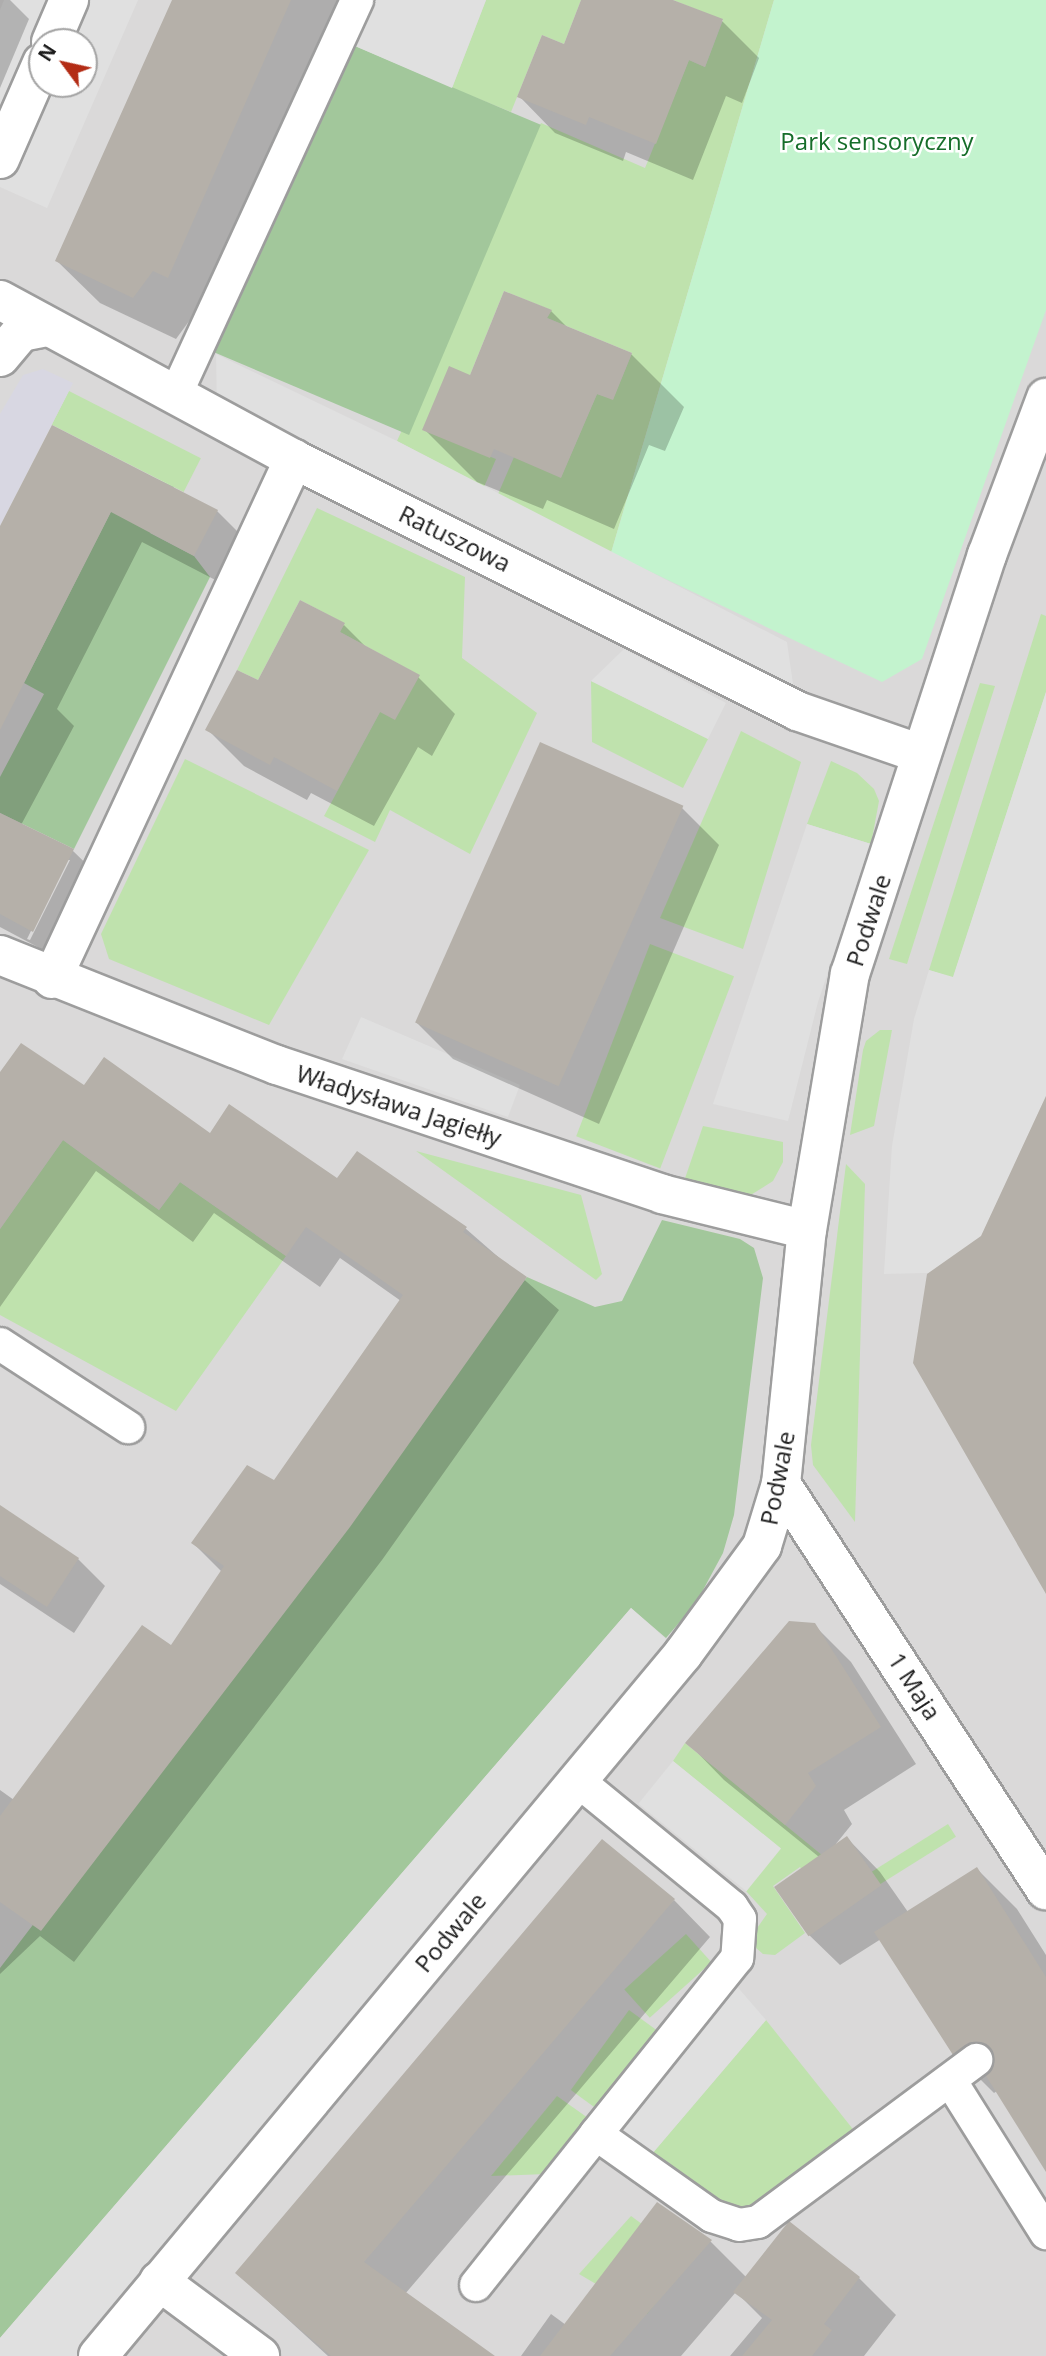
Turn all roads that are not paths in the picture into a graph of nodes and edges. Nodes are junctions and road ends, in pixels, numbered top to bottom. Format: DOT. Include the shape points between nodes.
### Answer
graph roads {
  1 [pos="69,0"];
  2 [pos="357,0"];
  3 [pos="57,28"];
  4 [pos="28,95"];
  5 [pos="0,159"];
  6 [pos="0,300"];
  7 [pos="47,327"];
  8 [pos="0,357"];
  9 [pos="176,396"];
  10 [pos="1046,398"];
  11 [pos="294,458"];
  12 [pos="921,754"];
  13 [pos="3,964"];
  14 [pos="52,979"];
  15 [pos="807,1230"];
  16 [pos="0,1344"];
  17 [pos="128,1427"];
  18 [pos="781,1484"];
  19 [pos="577,1780"];
  20 [pos="1046,1890"];
  21 [pos="976,2060"];
  22 [pos="950,2080"];
  23 [pos="596,2134"];
  24 [pos="1046,2234"];
  25 [pos="159,2281"];
  26 [pos="476,2285"];
  27 [pos="97,2356"];
  28 [pos="260,2356"];
  1 -- 3 [label="street"];
  2 -- 9 [label="lane"];
  4 -- 5 [label="street"];
  6 -- 7 [label="street, Ratuszowa"];
  7 -- 8 [label="street" via="21,332"];
  7 -- 9 [label="street, Ratuszowa"];
  9 -- 11 [label="street, Ratuszowa"];
  10 -- 12 [label="street, Podwale" via="987,555"];
  11 -- 12 [label="street, Ratuszowa" via="819,722"];
  11 -- 14 [label="street"];
  12 -- 15 [label="street, Podwale" via="850,974"];
  13 -- 14 [label="street, Władysława Jagiełły"];
  14 -- 15 [label="street, Władysława Jagiełły" via="277,1065 662,1194"];
  15 -- 18 [label="street, Podwale"];
  16 -- 17 [label="lane"];
  18 -- 19 [label="street, Podwale" via="762,1546 723,1604"];
  18 -- 20 [label="street, 1 Maja"];
  19 -- 23 [label="lane" via="732,1907 742,1932 737,1958"];
  19 -- 25 [label="street, Podwale"];
  21 -- 22 [label="lane"];
  22 -- 23 [label="lane" via="750,2226 712,2216"];
  22 -- 24 [label="lane"];
  23 -- 26 [label="lane"];
  25 -- 27 [label="street, Podwale"];
  25 -- 28 [label="street"];
}
